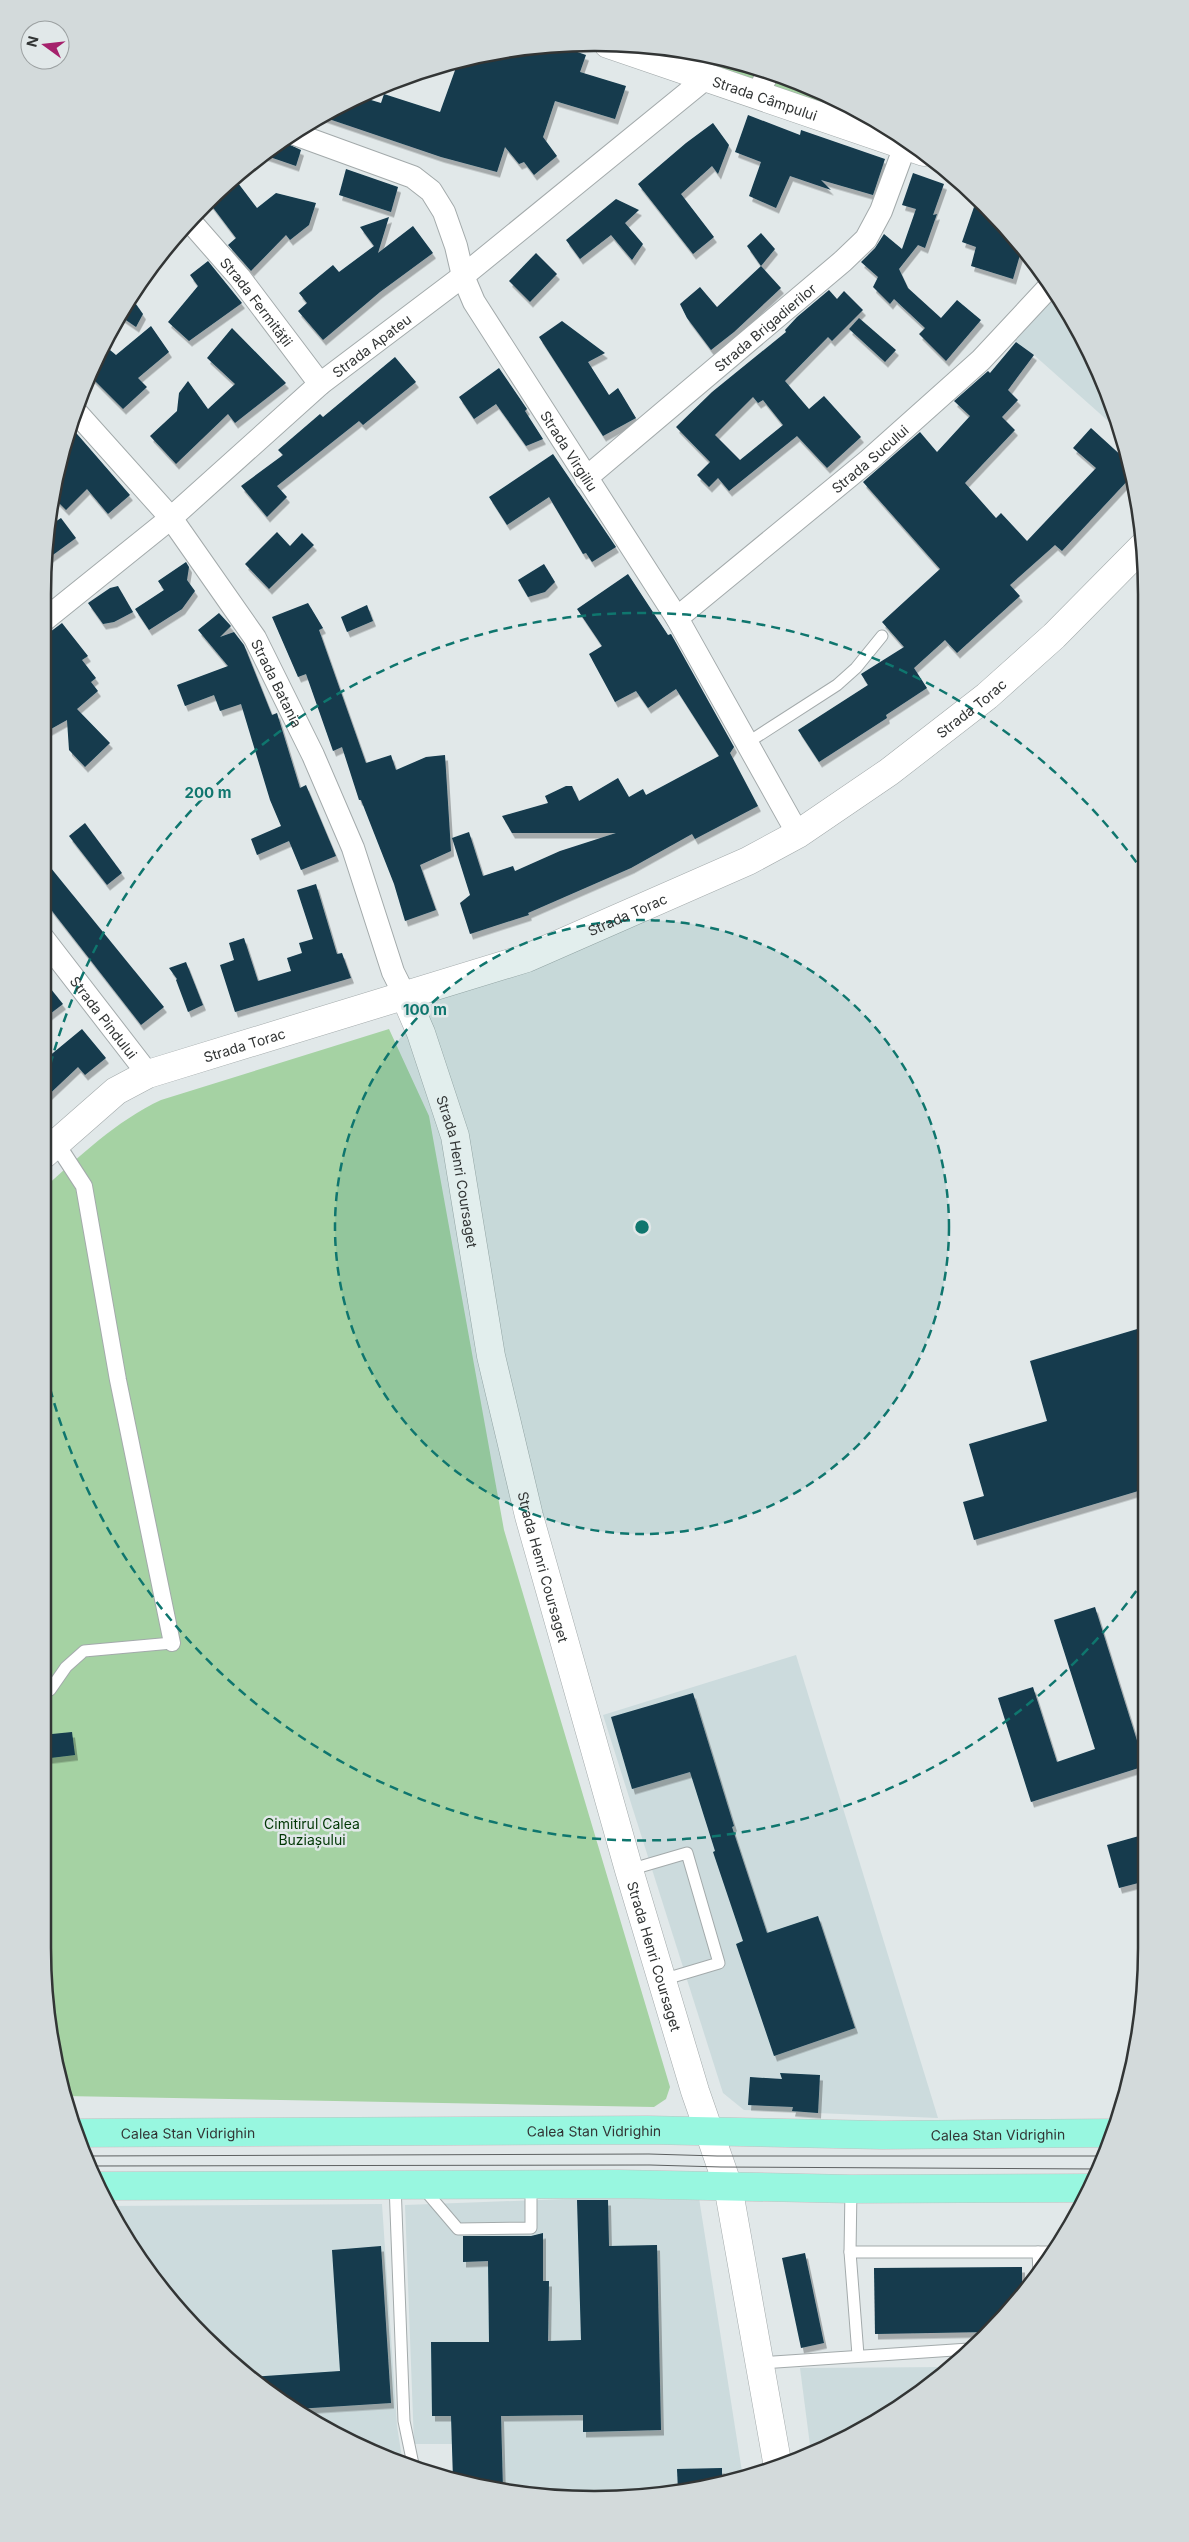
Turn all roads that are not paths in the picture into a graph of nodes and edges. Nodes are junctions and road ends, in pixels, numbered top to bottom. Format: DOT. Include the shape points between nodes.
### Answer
graph roads {
  1 [pos="632,52"];
  2 [pos="706,78"];
  3 [pos="763,84"];
  4 [pos="303,137"];
  5 [pos="887,138"];
  6 [pos="911,154"];
  7 [pos="195,226"];
  8 [pos="463,276"];
  9 [pos="1045,291"];
  10 [pos="320,384"];
  11 [pos="81,418"];
  12 [pos="586,478"];
  13 [pos="171,518"];
  14 [pos="1136,554"];
  15 [pos="51,614"];
  16 [pos="677,618"];
  17 [pos="882,636"];
  18 [pos="747,743"];
  19 [pos="798,834"];
  20 [pos="51,950"];
  21 [pos="405,996"];
  22 [pos="148,1074"];
  23 [pos="51,1147"];
  24 [pos="51,1151"];
  25 [pos="172,1643"];
  26 [pos="51,1689"];
  27 [pos="629,1870"];
  28 [pos="662,1980"];
  29 [pos="707,2131"];
  30 [pos="1105,2133"];
  31 [pos="85,2134"];
  32 [pos="408,2184"];
  33 [pos="531,2184"];
  34 [pos="106,2186"];
  35 [pos="728,2186"];
  36 [pos="1082,2188"];
  37 [pos="851,2189"];
  38 [pos="850,2252"];
  39 [pos="1038,2252"];
  40 [pos="1044,2252"];
  41 [pos="1038,2260"];
  42 [pos="960,2349"];
  43 [pos="858,2355"];
  44 [pos="760,2362"];
  45 [pos="412,2459"];
  46 [pos="777,2459"];
  1 -- 2 [label="street, Strada Câmpului"];
  2 -- 3 [label="street, Strada Câmpului"];
  2 -- 8 [label="street, Strada Apateu"];
  3 -- 5 [label="street, Strada Câmpului"];
  4 -- 8 [label="street, Strada Virgiliu" via="413,177 431,191 444,212"];
  6 -- 12 [label="street, Strada Brigadierilor" via="866,239"];
  7 -- 10 [label="street, Strada Fermității" via="240,278"];
  8 -- 10 [label="street, Strada Apateu"];
  8 -- 12 [label="street, Strada Virgiliu" via="474,302"];
  9 -- 16 [label="street, Strada Sucului" via="981,360 869,460"];
  10 -- 13 [label="street, Strada Apateu"];
  11 -- 13 [label="street, Strada Batania"];
  12 -- 16 [label="street, Strada Virgiliu"];
  13 -- 15 [label="street, Strada Apateu"];
  13 -- 21 [label="street, Strada Batania" via="255,638 314,755 353,848 393,972"];
  14 -- 19 [label="street, Strada Torac" via="1054,636 986,696 889,772"];
  16 -- 18 [label="street, Strada Virgiliu"];
  17 -- 18 [label="lane" via="837,685"];
  18 -- 19 [label="street, Strada Virgiliu"];
  19 -- 21 [label="street, Strada Torac" via="676,894 527,958"];
  20 -- 22 [label="street, Strada Pindului"];
  21 -- 22 [label="street, Strada Torac"];
  21 -- 27 [label="street, Strada Henri Coursaget" via="456,1136 491,1356 529,1516"];
  22 -- 23 [label="street, Strada Torac" via="116,1091"];
  24 -- 25 [label="street" via="84,1186 118,1380"];
  25 -- 26 [label="lane" via="84,1651 66,1667"];
  27 -- 28 [label="street, Strada Henri Coursaget"];
  27 -- 28 [label="lane" via="687,1853 720,1963"];
  28 -- 29 [label="street, Strada Henri Coursaget"];
  29 -- 30 [label="main road, Calea Stan Vidrighin" via="882,2135"];
  29 -- 31 [label="main road, Calea Stan Vidrighin"];
  29 -- 35 [label="street, Strada Henri Coursaget"];
  32 -- 33 [label="main road"];
  32 -- 33 [label="lane" via="458,2229 531,2228"];
  32 -- 34 [label="main road"];
  32 -- 45 [label="lane" via="404,2421"];
  33 -- 35 [label="main road"];
  35 -- 37 [label="main road"];
  35 -- 44 [label="street, Strada Henri Coursaget"];
  36 -- 37 [label="main road"];
  37 -- 38 [label="lane"];
  38 -- 39 [label="lane"];
  38 -- 43 [label="lane"];
  39 -- 40 [label="lane"];
  39 -- 41 [label="lane"];
  42 -- 43 [label="lane"];
  43 -- 44 [label="lane"];
  44 -- 46 [label="street, Strada Henri Coursaget"];
}
